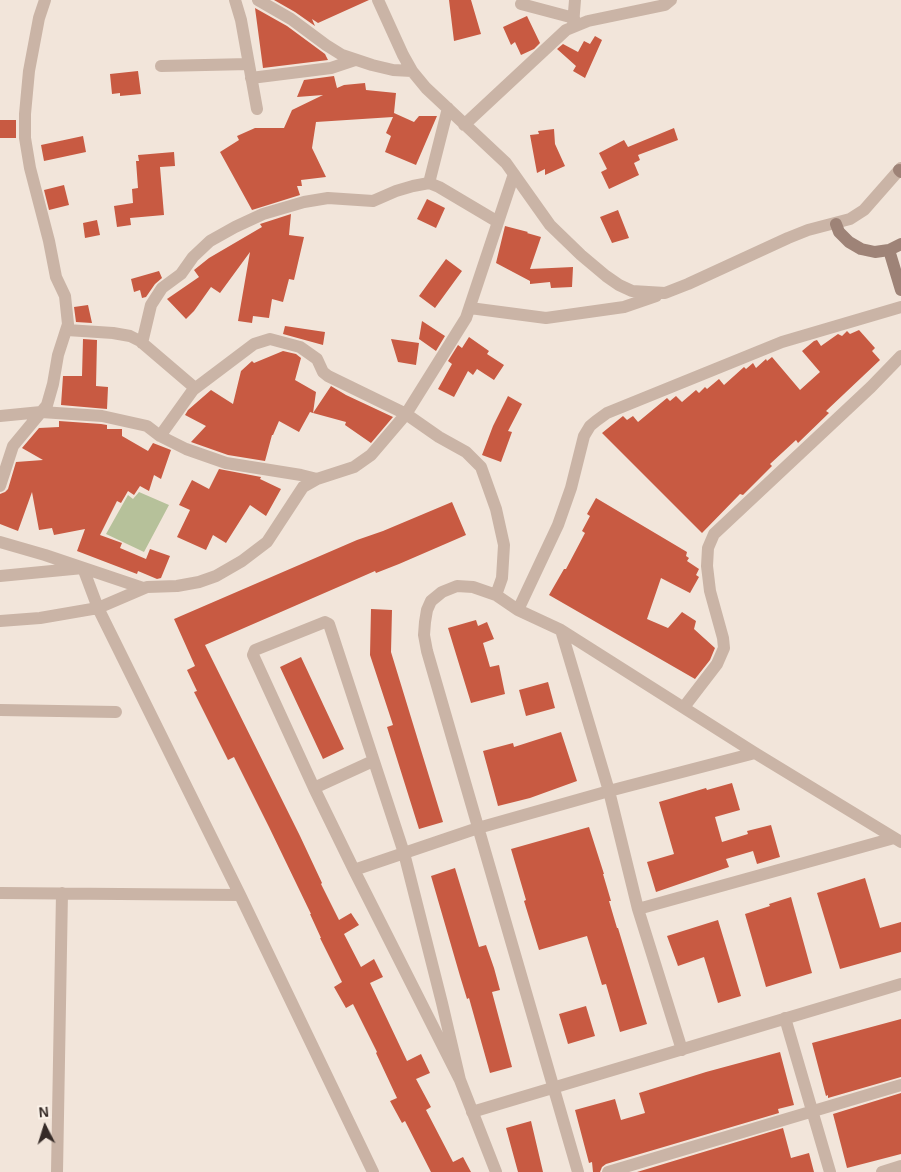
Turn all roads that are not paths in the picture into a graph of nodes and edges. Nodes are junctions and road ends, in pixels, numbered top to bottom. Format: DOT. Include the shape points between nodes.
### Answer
graph roads {
  1 [pos="45,0"];
  2 [pos="235,0"];
  3 [pos="258,0"];
  4 [pos="378,0"];
  5 [pos="575,0"];
  6 [pos="671,0"];
  7 [pos="521,4"];
  8 [pos="573,23"];
  9 [pos="355,60"];
  10 [pos="249,64"];
  11 [pos="161,66"];
  12 [pos="412,71"];
  13 [pos="251,78"];
  14 [pos="448,108"];
  15 [pos="258,109"];
  16 [pos="464,124"];
  17 [pos="900,170"];
  18 [pos="514,174"];
  19 [pos="429,184"];
  20 [pos="498,222"];
  21 [pos="836,224"];
  22 [pos="901,244"];
  23 [pos="889,250"];
  24 [pos="901,290"];
  25 [pos="665,293"];
  26 [pos="901,307"];
  27 [pos="470,308"];
  28 [pos="67,330"];
  29 [pos="142,342"];
  30 [pos="901,356"];
  31 [pos="196,388"];
  32 [pos="41,412"];
  33 [pos="406,414"];
  34 [pos="0,416"];
  35 [pos="160,436"];
  36 [pos="317,479"];
  37 [pos="0,486"];
  38 [pos="0,542"];
  39 [pos="83,568"];
  40 [pos="0,576"];
  41 [pos="144,588"];
  42 [pos="496,595"];
  43 [pos="98,608"];
  44 [pos="518,610"];
  45 [pos="0,621"];
  46 [pos="561,630"];
  47 [pos="684,707"];
  48 [pos="0,710"];
  49 [pos="116,712"];
  50 [pos="755,753"];
  51 [pos="373,761"];
  52 [pos="314,788"];
  53 [pos="609,791"];
  54 [pos="478,828"];
  55 [pos="898,840"];
  56 [pos="404,853"];
  57 [pos="354,870"];
  58 [pos="0,893"];
  59 [pos="62,893"];
  60 [pos="240,895"];
  61 [pos="638,909"];
  62 [pos="901,984"];
  63 [pos="786,1018"];
  64 [pos="682,1050"];
  65 [pos="460,1080"];
  66 [pos="901,1085"];
  67 [pos="554,1088"];
  68 [pos="472,1112"];
  69 [pos="812,1112"];
  70 [pos="901,1166"];
  71 [pos="57,1172"];
  72 [pos="373,1172"];
  73 [pos="496,1172"];
  74 [pos="578,1172"];
  75 [pos="608,1172"];
  76 [pos="830,1172"];
  77 [pos="882,1172"];
  1 -- 28 [label="street" via="29,71 24,133 56,277 65,296"];
  2 -- 10 [label="street"];
  3 -- 9 [label="street"];
  4 -- 12 [label="street"];
  5 -- 8 [label="street"];
  6 -- 8 [label="street" via="665,5"];
  7 -- 8 [label="street"];
  8 -- 16 [label="street"];
  9 -- 12 [label="street" via="393,70"];
  9 -- 13 [label="street" via="330,68"];
  10 -- 11 [label="street"];
  10 -- 13 [label="street"];
  12 -- 14 [label="street"];
  13 -- 15 [label="street"];
  14 -- 16 [label="street"];
  14 -- 19 [label="street"];
  16 -- 18 [label="street"];
  17 -- 21 [label="street" via="864,210"];
  18 -- 20 [label="street"];
  18 -- 25 [label="street" via="550,224 606,276 632,291"];
  19 -- 20 [label="street" via="439,186"];
  19 -- 29 [label="street" via="396,191 373,201 340,198 304,202 263,214 235,227 200,249 181,274 158,292 150,305"];
  20 -- 27 [label="street"];
  21 -- 23 [label="street" via="849,242 861,249"];
  21 -- 25 [label="street" via="788,238"];
  22 -- 23 [label="street"];
  23 -- 24 [label="street"];
  25 -- 27 [label="street" via="624,307 546,318"];
  26 -- 44 [label="street" via="782,342 614,410 596,421 584,436 558,525"];
  27 -- 33 [label="street"];
  28 -- 29 [label="street" via="120,334"];
  28 -- 32 [label="street" via="47,405"];
  29 -- 31 [label="street"];
  30 -- 47 [label="street" via="714,534 708,548 707,566 724,648 717,664"];
  31 -- 33 [label="street" via="254,344 270,339 300,347 317,359 328,376"];
  31 -- 35 [label="street"];
  32 -- 34 [label="street"];
  32 -- 35 [label="street" via="102,416 147,426"];
  32 -- 37 [label="street" via="13,446"];
  33 -- 36 [label="street" via="363,462"];
  33 -- 42 [label="street" via="466,452 484,473 504,545 502,578"];
  35 -- 36 [label="street" via="226,463"];
  36 -- 41 [label="street" via="303,486 267,542 242,562 199,582"];
  38 -- 39 [label="street"];
  39 -- 40 [label="street"];
  39 -- 41 [label="street"];
  39 -- 43 [label="street"];
  41 -- 43 [label="street"];
  42 -- 44 [label="street"];
  42 -- 54 [label="street" via="473,587 457,586 431,600 425,622 427,651"];
  43 -- 45 [label="street"];
  43 -- 60 [label="street"];
  44 -- 46 [label="street"];
  46 -- 47 [label="street"];
  46 -- 53 [label="street"];
  47 -- 50 [label="street"];
  48 -- 49 [label="street"];
  50 -- 53 [label="street"];
  50 -- 55 [label="street"];
  51 -- 52 [label="street"];
  51 -- 52 [label="street" via="328,622 255,650 253,655"];
  51 -- 56 [label="street"];
  52 -- 57 [label="street"];
  53 -- 54 [label="street"];
  53 -- 61 [label="street"];
  54 -- 56 [label="street"];
  54 -- 67 [label="street"];
  55 -- 61 [label="street"];
  56 -- 57 [label="street"];
  56 -- 65 [label="street"];
  57 -- 65 [label="street"];
  58 -- 59 [label="street"];
  59 -- 60 [label="street"];
  59 -- 71 [label="street"];
  60 -- 72 [label="street"];
  61 -- 64 [label="street"];
  62 -- 63 [label="street"];
  63 -- 64 [label="street"];
  63 -- 69 [label="street"];
  64 -- 67 [label="street"];
  65 -- 68 [label="street"];
  66 -- 69 [label="street"];
  67 -- 68 [label="street"];
  67 -- 74 [label="street"];
  68 -- 73 [label="street"];
  69 -- 75 [label="street"];
  69 -- 76 [label="street"];
  70 -- 77 [label="street"];
}
